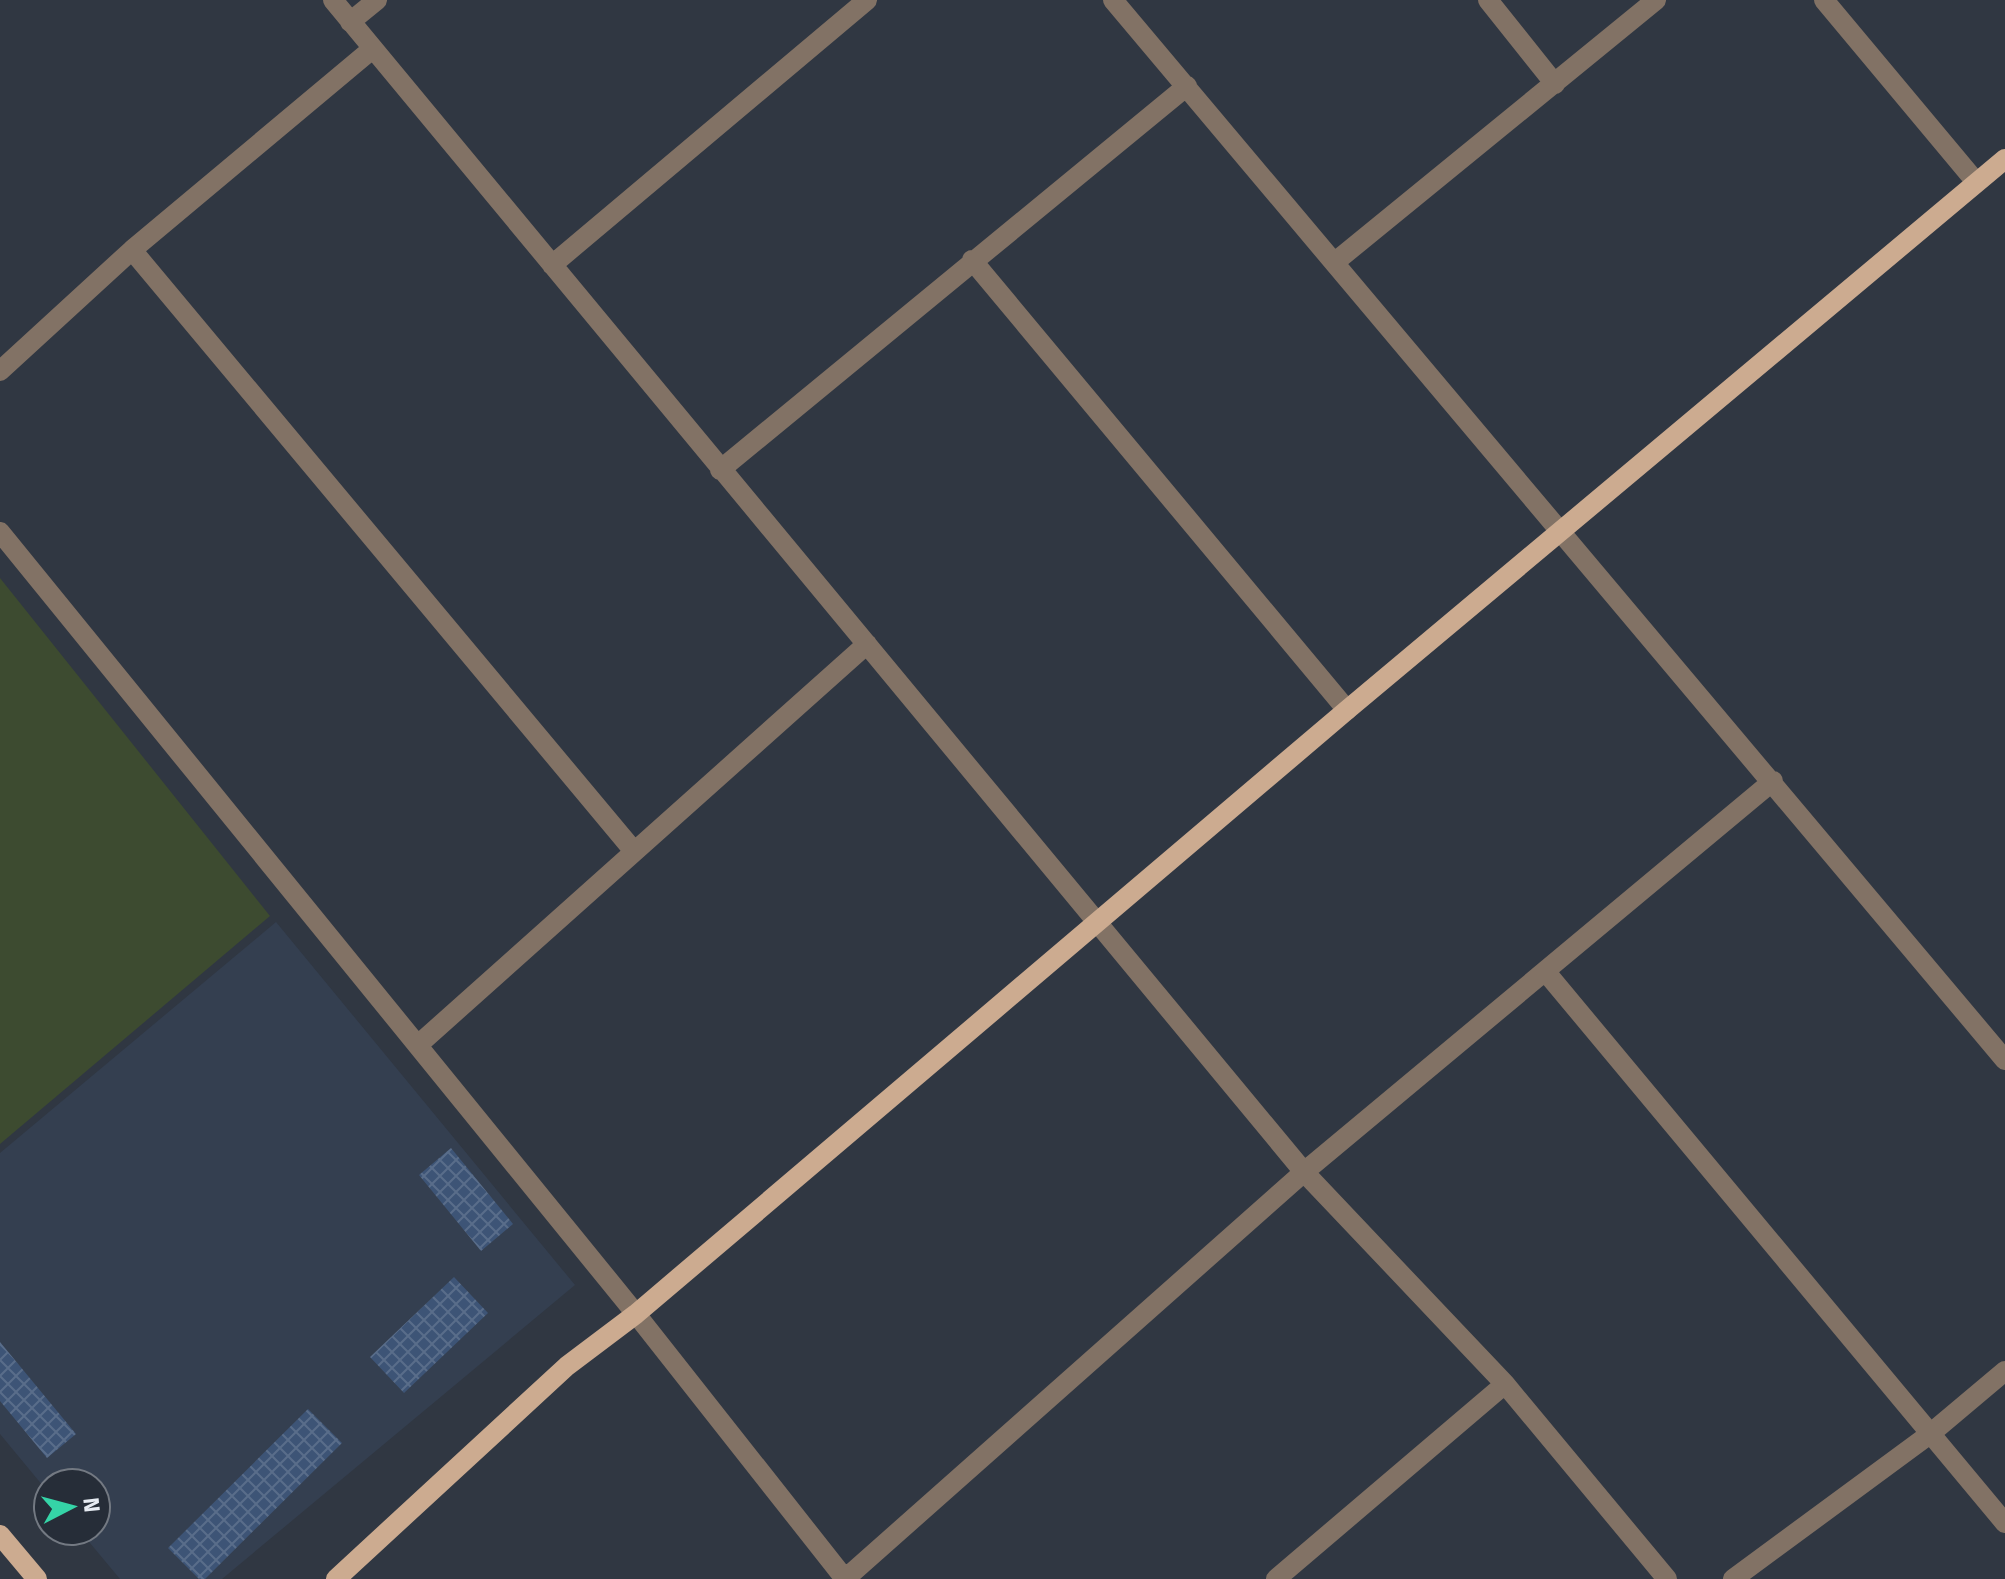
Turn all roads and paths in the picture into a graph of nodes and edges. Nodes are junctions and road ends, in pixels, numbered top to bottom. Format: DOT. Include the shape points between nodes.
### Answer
graph roads {
  1 [pos="333,0"];
  2 [pos="377,0"];
  3 [pos="867,0"];
  4 [pos="1113,0"];
  5 [pos="1488,0"];
  6 [pos="1656,0"];
  7 [pos="1824,0"];
  8 [pos="350,22"];
  9 [pos="371,50"];
  10 [pos="1555,84"];
  11 [pos="1187,86"];
  12 [pos="2005,159"];
  13 [pos="1976,182"];
  14 [pos="132,250"];
  15 [pos="972,260"];
  16 [pos="1335,262"];
  17 [pos="552,265"];
  18 [pos="0,371"];
  19 [pos="720,470"];
  20 [pos="1560,531"];
  21 [pos="0,532"];
  22 [pos="867,644"];
  23 [pos="1347,710"];
  24 [pos="1773,781"];
  25 [pos="633,850"];
  26 [pos="1095,923"];
  27 [pos="1545,971"];
  28 [pos="418,1045"];
  29 [pos="2005,1060"];
  30 [pos="1304,1172"];
  31 [pos="636,1314"];
  32 [pos="2005,1371"];
  33 [pos="1505,1384"];
  34 [pos="1930,1434"];
  35 [pos="2005,1523"];
  36 [pos="0,1535"];
  37 [pos="37,1579"];
  38 [pos="336,1579"];
  39 [pos="845,1579"];
  40 [pos="1276,1579"];
  41 [pos="1667,1579"];
  42 [pos="1733,1579"];
  1 -- 8 [label="street"];
  2 -- 8 [label="street"];
  3 -- 17 [label="street"];
  4 -- 11 [label="street"];
  5 -- 10 [label="street"];
  6 -- 10 [label="street"];
  7 -- 13 [label="street"];
  8 -- 9 [label="street"];
  9 -- 14 [label="street"];
  9 -- 17 [label="street"];
  10 -- 16 [label="street"];
  11 -- 15 [label="street"];
  11 -- 16 [label="street"];
  12 -- 13 [label="main road"];
  13 -- 20 [label="main road"];
  14 -- 18 [label="street"];
  14 -- 25 [label="street"];
  15 -- 19 [label="street"];
  15 -- 23 [label="street"];
  16 -- 20 [label="street"];
  17 -- 19 [label="street"];
  19 -- 22 [label="street"];
  20 -- 23 [label="main road"];
  20 -- 24 [label="street"];
  21 -- 28 [label="street"];
  22 -- 25 [label="street"];
  22 -- 26 [label="street"];
  23 -- 26 [label="main road"];
  24 -- 27 [label="street"];
  24 -- 29 [label="street"];
  25 -- 28 [label="street"];
  26 -- 30 [label="street"];
  26 -- 31 [label="main road"];
  27 -- 30 [label="street"];
  27 -- 34 [label="street"];
  28 -- 31 [label="street"];
  30 -- 33 [label="street"];
  30 -- 39 [label="street"];
  31 -- 38 [label="main road" via="567,1366"];
  31 -- 39 [label="street"];
  32 -- 34 [label="street"];
  33 -- 40 [label="street"];
  33 -- 41 [label="street"];
  34 -- 35 [label="street"];
  34 -- 42 [label="street"];
  36 -- 37 [label="main road"];
}
